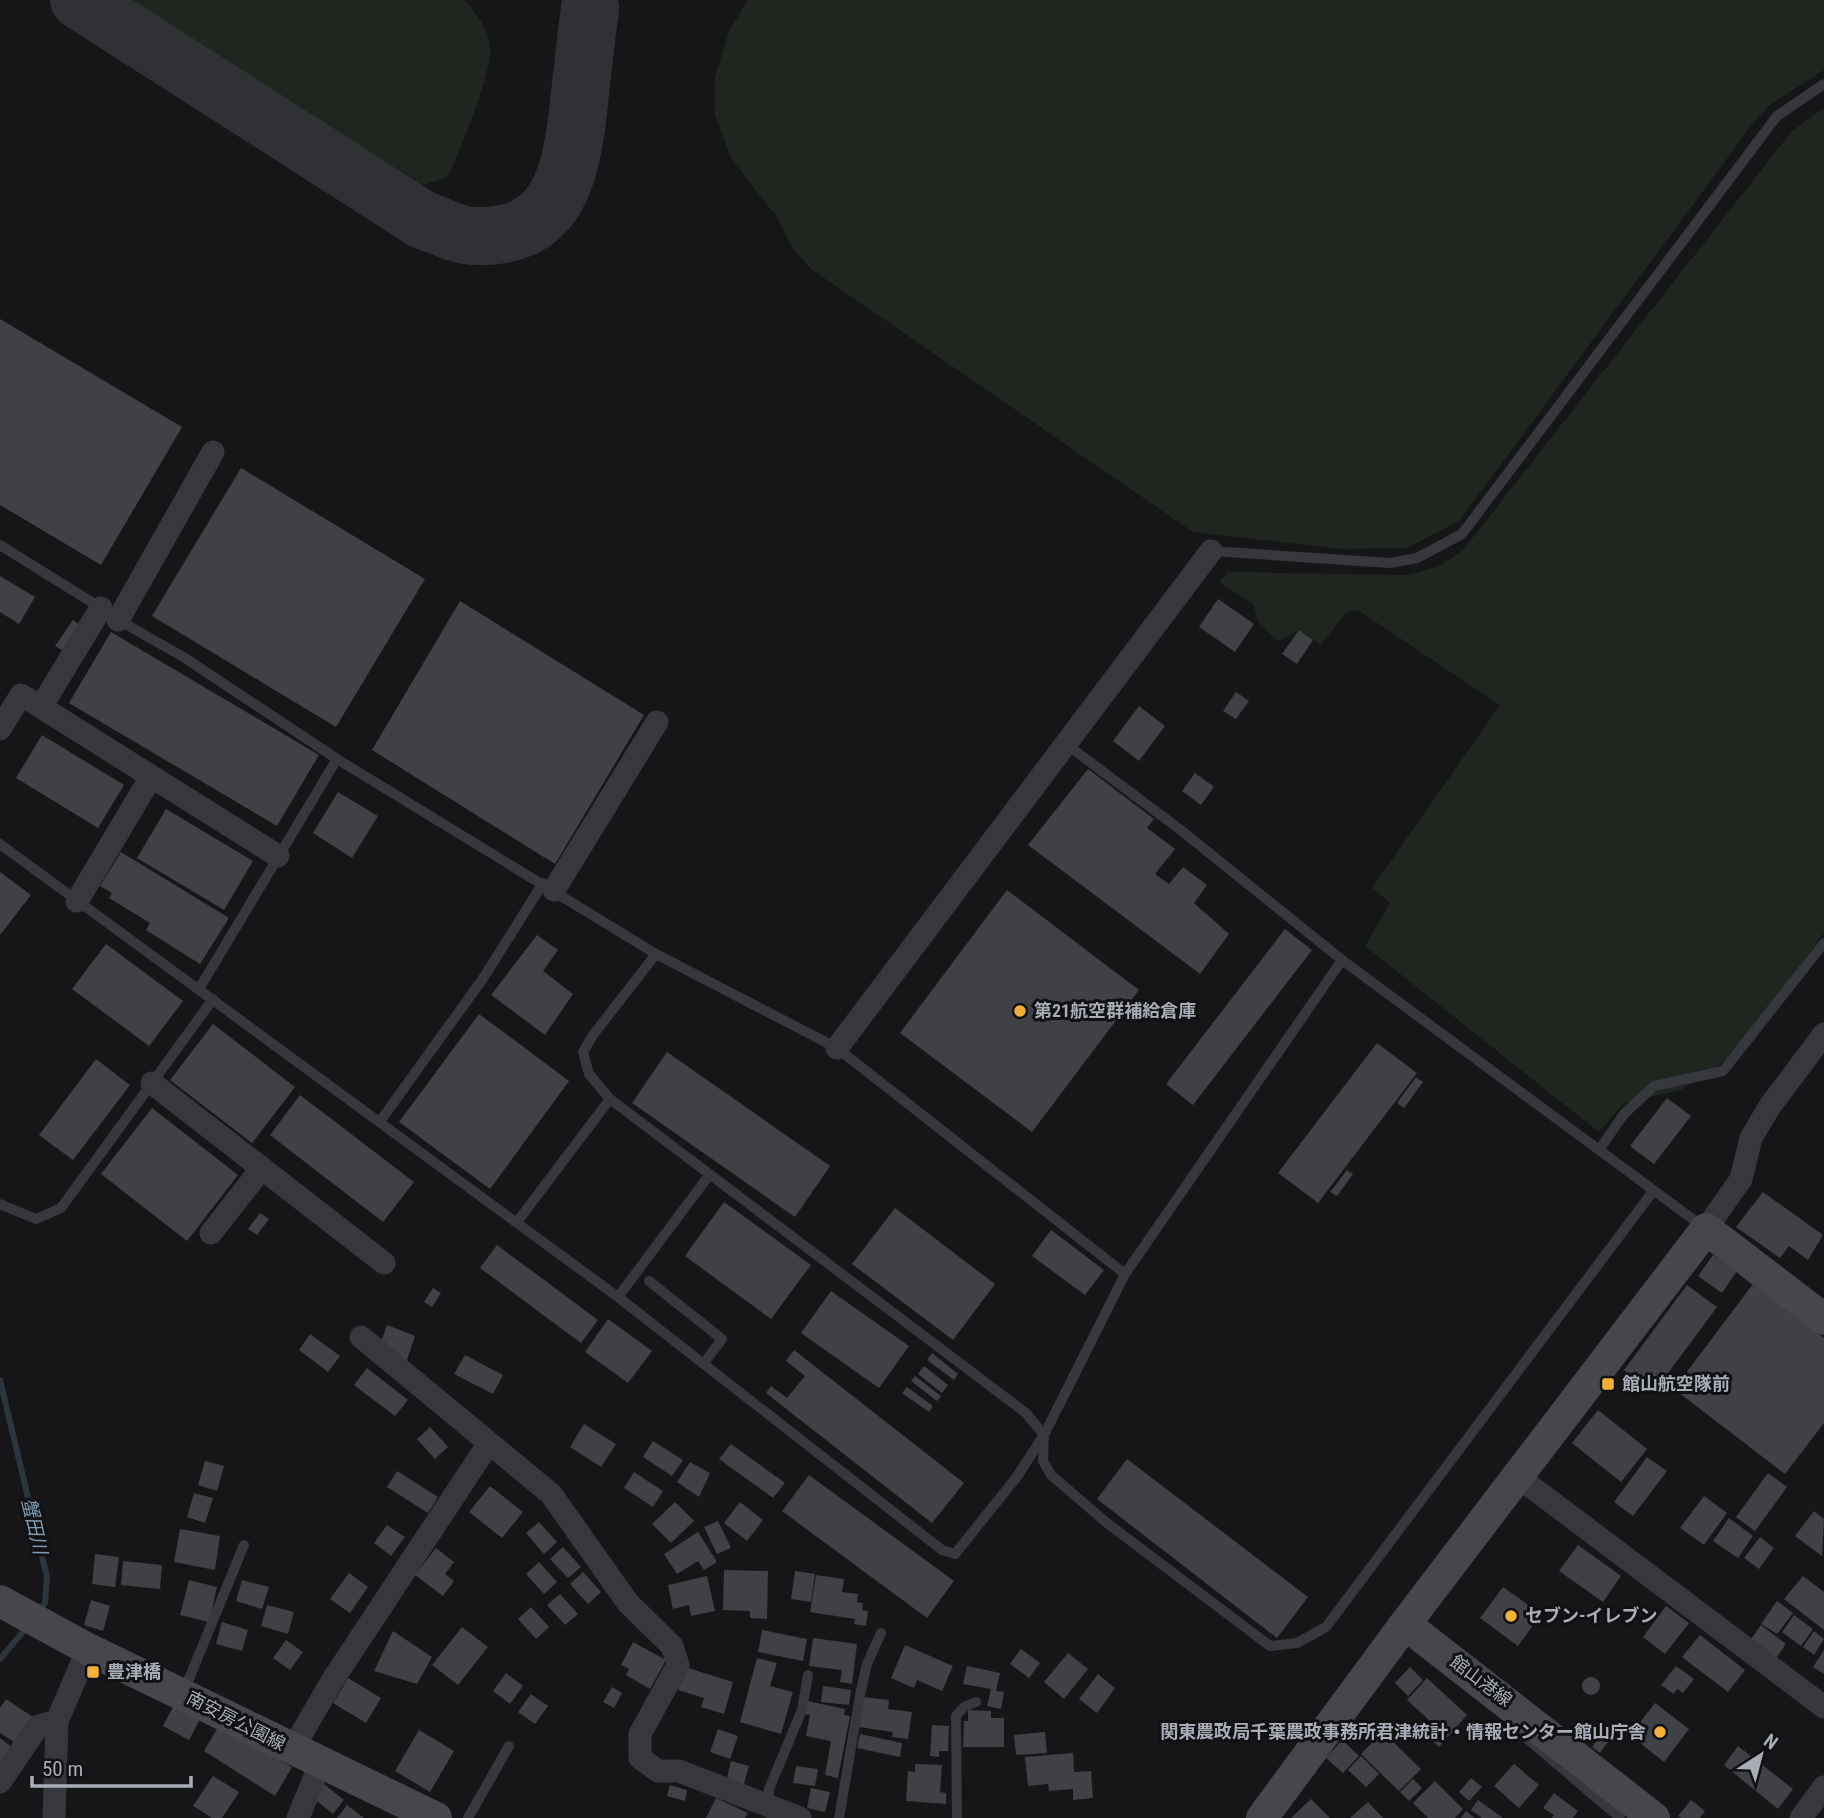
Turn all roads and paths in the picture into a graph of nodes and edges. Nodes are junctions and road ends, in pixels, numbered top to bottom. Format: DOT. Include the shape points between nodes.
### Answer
graph roads {
  1 [pos="1824,84"];
  2 [pos="213,452"];
  3 [pos="0,545"];
  4 [pos="1211,551"];
  5 [pos="109,614"];
  6 [pos="41,707"];
  7 [pos="657,722"];
  8 [pos="0,729"];
  9 [pos="1066,744"];
  10 [pos="337,759"];
  11 [pos="152,777"];
  12 [pos="0,844"];
  13 [pos="278,856"];
  14 [pos="549,887"];
  15 [pos="77,901"];
  16 [pos="1824,943"];
  17 [pos="656,954"];
  18 [pos="1342,960"];
  19 [pos="199,989"];
  20 [pos="213,999"];
  21 [pos="1824,1034"];
  22 [pos="837,1048"];
  23 [pos="152,1083"];
  24 [pos="610,1099"];
  25 [pos="380,1120"];
  26 [pos="1600,1150"];
  27 [pos="262,1168"];
  28 [pos="710,1174"];
  29 [pos="1654,1190"];
  30 [pos="0,1204"];
  31 [pos="517,1222"];
  32 [pos="1706,1229"];
  33 [pos="211,1233"];
  34 [pos="384,1263"];
  35 [pos="1125,1274"];
  36 [pos="649,1281"];
  37 [pos="618,1297"];
  38 [pos="1824,1319"];
  39 [pos="361,1337"];
  40 [pos="704,1363"];
  41 [pos="1044,1435"];
  42 [pos="489,1443"];
  43 [pos="1517,1476"];
  44 [pos="244,1545"];
  45 [pos="0,1601"];
  46 [pos="1405,1624"];
  47 [pos="881,1633"];
  48 [pos="88,1650"];
  49 [pos="808,1675"];
  50 [pos="1486,1685"];
  51 [pos="183,1694"];
  52 [pos="976,1702"];
  53 [pos="1824,1707"];
  54 [pos="57,1721"];
  55 [pos="509,1746"];
  56 [pos="292,1750"];
  57 [pos="320,1764"];
  58 [pos="0,1782"];
  59 [pos="1824,1787"];
  60 [pos="768,1807"];
  61 [pos="409,1811"];
  62 [pos="54,1818"];
  63 [pos="298,1818"];
  64 [pos="436,1818"];
  65 [pos="468,1818"];
  66 [pos="800,1818"];
  67 [pos="839,1818"];
  68 [pos="957,1818"];
  69 [pos="1262,1818"];
  70 [pos="1620,1818"];
  71 [pos="1654,1818"];
  72 [pos="1801,1818"];
  1 -- 4 [label="lane" via="1777,116 1462,534 1417,558 1390,564"];
  2 -- 5 [label="street"];
  3 -- 5 [label="lane"];
  4 -- 9 [label="street"];
  5 -- 6 [label="street"];
  5 -- 10 [label="lane"];
  6 -- 8 [label="street" via="20,695"];
  6 -- 11 [label="street"];
  7 -- 14 [label="street"];
  9 -- 18 [label="lane"];
  9 -- 22 [label="street"];
  10 -- 13 [label="lane"];
  10 -- 14 [label="lane"];
  11 -- 13 [label="street"];
  11 -- 15 [label="street"];
  12 -- 15 [label="lane"];
  13 -- 19 [label="lane"];
  14 -- 17 [label="lane"];
  14 -- 25 [label="lane"];
  15 -- 19 [label="lane"];
  16 -- 26 [label="lane" via="1723,1072 1654,1086 1624,1114"];
  17 -- 22 [label="lane"];
  17 -- 24 [label="lane" via="583,1052 589,1074"];
  18 -- 26 [label="lane"];
  18 -- 35 [label="lane"];
  19 -- 20 [label="lane"];
  20 -- 23 [label="lane"];
  20 -- 25 [label="lane"];
  21 -- 32 [label="street" via="1770,1106 1751,1138 1741,1178"];
  22 -- 35 [label="lane"];
  23 -- 27 [label="street"];
  23 -- 30 [label="lane" via="61,1208 36,1219"];
  24 -- 28 [label="lane"];
  24 -- 31 [label="lane"];
  25 -- 31 [label="lane"];
  26 -- 29 [label="lane"];
  27 -- 33 [label="street"];
  27 -- 34 [label="street"];
  28 -- 37 [label="lane"];
  28 -- 41 [label="lane" via="972,1370 1026,1413"];
  29 -- 32 [label="lane"];
  29 -- 41 [label="lane" via="1326,1627 1297,1643 1270,1646 1107,1523 1051,1475 1043,1461"];
  31 -- 37 [label="lane"];
  32 -- 38 [label="street"];
  32 -- 43 [label="street"];
  35 -- 41 [label="lane"];
  36 -- 40 [label="lane" via="722,1339"];
  37 -- 40 [label="lane"];
  39 -- 42 [label="street"];
  40 -- 41 [label="lane" via="942,1550 955,1554"];
  42 -- 56 [label="street" via="332,1681"];
  42 -- 60 [label="street" via="551,1493 628,1603 672,1646 678,1665 640,1734 640,1758 658,1771 679,1771"];
  43 -- 46 [label="street"];
  43 -- 53 [label="street"];
  44 -- 51 [label="lane"];
  45 -- 48 [label="street, 南安房公園線"];
  46 -- 50 [label="street, 館山港線"];
  46 -- 69 [label="street"];
  47 -- 67 [label="lane" via="867,1664"];
  48 -- 51 [label="street, 南安房公園線"];
  48 -- 54 [label="street"];
  49 -- 60 [label="lane" via="802,1710 769,1789"];
  50 -- 70 [label="lane" via="1515,1726"];
  50 -- 71 [label="street, 館山港線"];
  51 -- 56 [label="street, 南安房公園線"];
  52 -- 68 [label="lane" via="956,1716"];
  54 -- 58 [label="street" via="38,1727"];
  54 -- 62 [label="street"];
  55 -- 65 [label="lane"];
  56 -- 57 [label="street, 南安房公園線"];
  57 -- 61 [label="street, 南安房公園線"];
  57 -- 63 [label="street"];
  59 -- 72 [label="street"];
  60 -- 66 [label="street"];
  61 -- 64 [label="street, 南安房公園線"];
}
